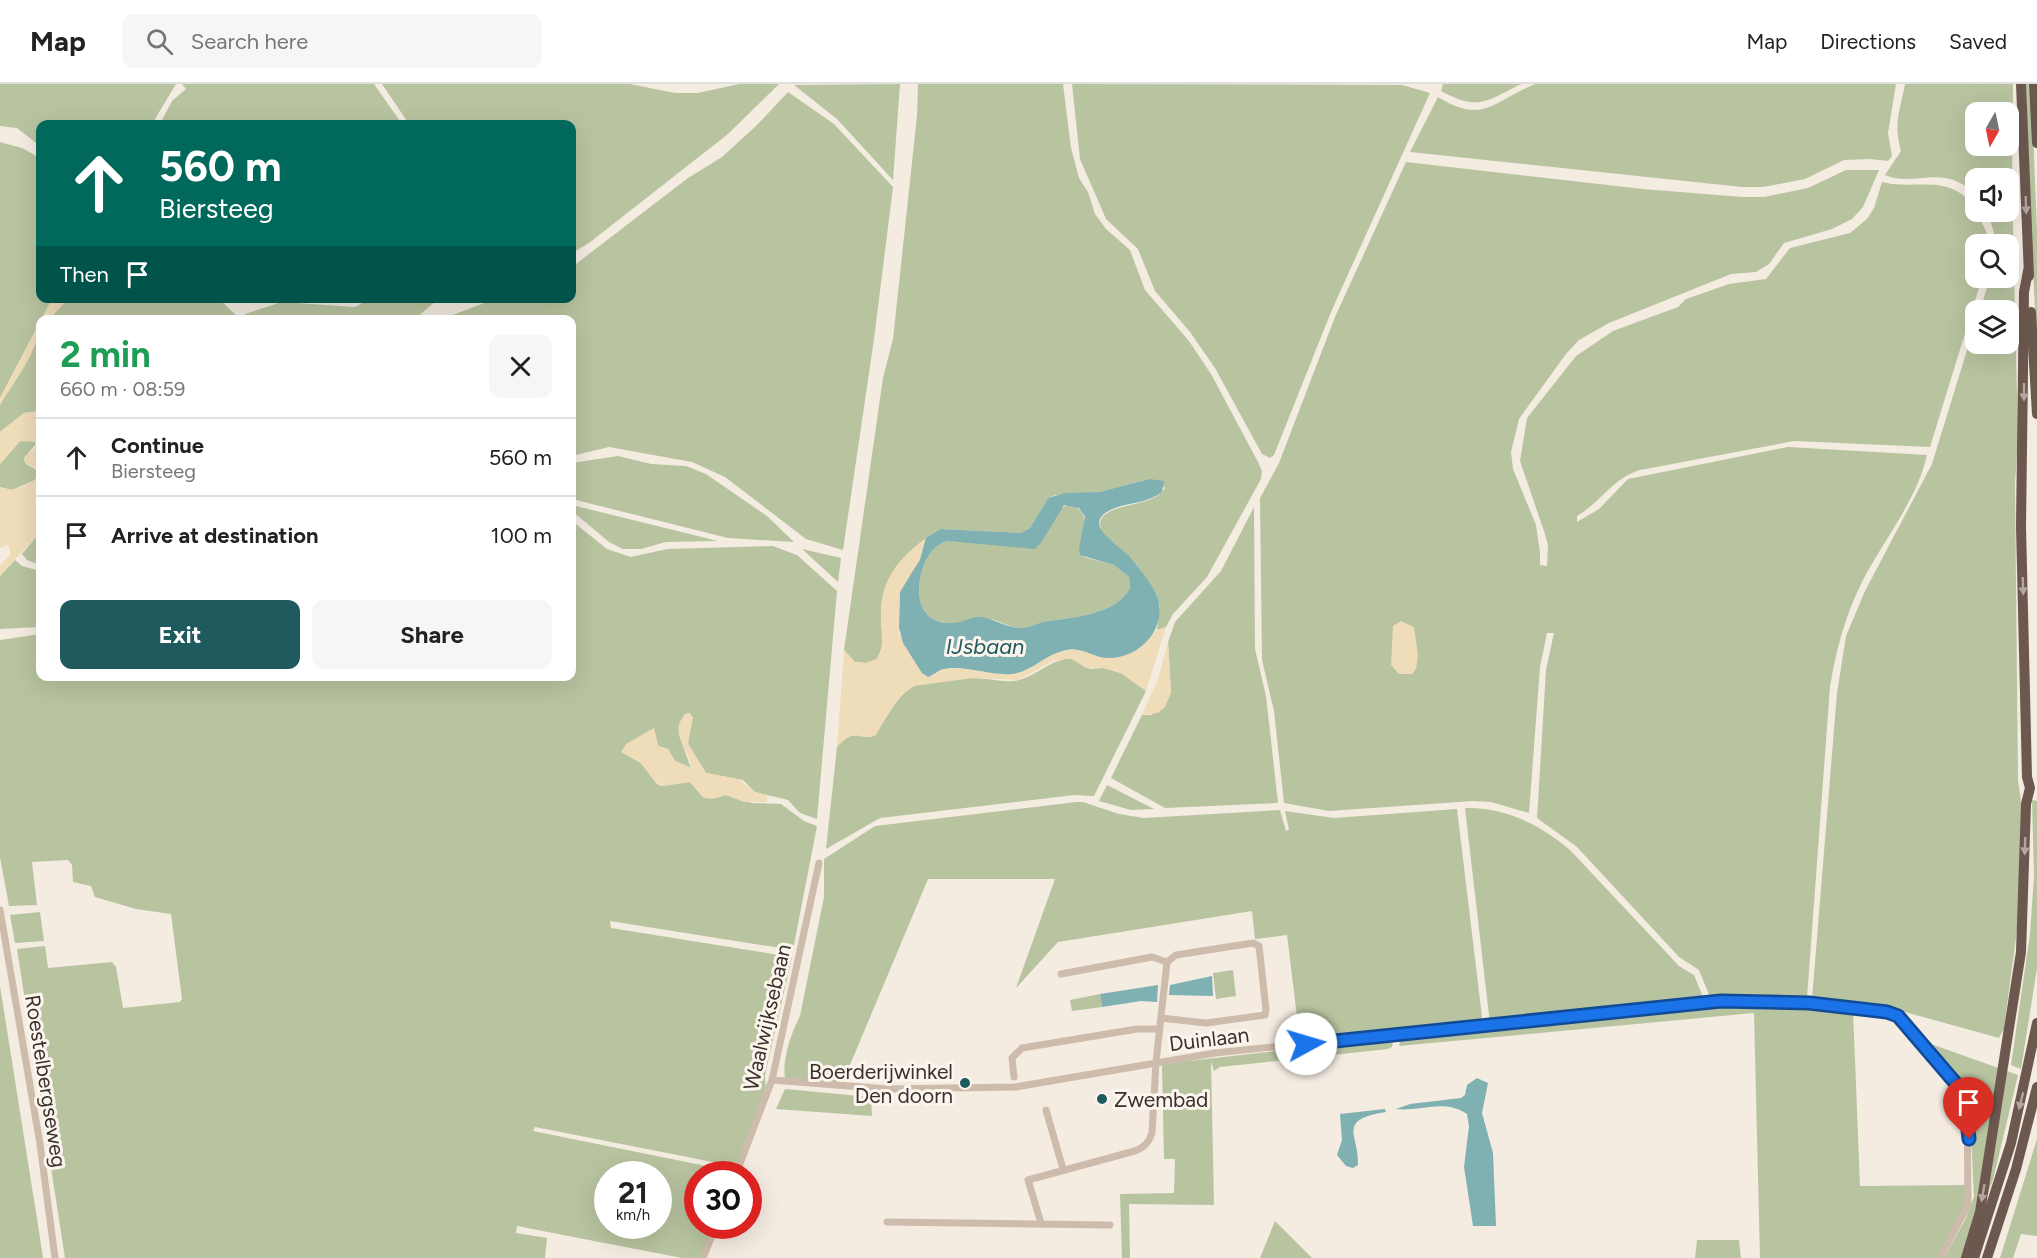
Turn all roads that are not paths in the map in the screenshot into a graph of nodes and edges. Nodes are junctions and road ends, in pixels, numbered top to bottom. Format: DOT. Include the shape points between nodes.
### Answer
graph roads {
  1 [pos="2021,84"];
  2 [pos="2034,84"];
  3 [pos="2037,143"];
  4 [pos="2028,271"];
  5 [pos="2037,414"];
  6 [pos="819,863"];
  7 [pos="0,910"];
  8 [pos="1167,962"];
  9 [pos="1061,974"];
  10 [pos="1161,1018"];
  11 [pos="2037,1023"];
  12 [pos="1160,1029"];
  13 [pos="1156,1062"];
  14 [pos="1014,1077"];
  15 [pos="772,1080"];
  16 [pos="2037,1087"];
  17 [pos="1046,1110"];
  18 [pos="741,1161"];
  19 [pos="1063,1169"];
  20 [pos="887,1222"];
  21 [pos="1041,1223"];
  22 [pos="1110,1225"];
  23 [pos="711,1239"];
  24 [pos="55,1258"];
  25 [pos="703,1258"];
  26 [pos="1940,1258"];
  27 [pos="1966,1258"];
  28 [pos="1974,1258"];
  29 [pos="1987,1258"];
  1 -- 4 [label="highway, one-way"];
  2 -- 3 [label="highway"];
  4 -- 5 [label="highway"];
  4 -- 27 [label="highway, one-way" via="2024,292 2021,527 2030,788 2026,804 2021,952 1980,1212"];
  6 -- 15 [label="street, Waalwijksebaan"];
  7 -- 24 [label="street, Roestelbergseweg"];
  8 -- 9 [label="street" via="1152,957"];
  8 -- 10 [label="street"];
  8 -- 10 [label="street" via="1176,955 1257,944 1266,1011 1263,1016 1206,1023"];
  10 -- 12 [label="street"];
  11 -- 28 [label="highway, one-way" via="2011,1143"];
  12 -- 13 [label="street"];
  12 -- 14 [label="street" via="1137,1029 1022,1048 1012,1058"];
  13 -- 15 [label="street, Duinlaan" via="1037,1084 963,1090"];
  13 -- 19 [label="street" via="1152,1133 1143,1148"];
  13 -- 26 [label="street, Duinlaan" via="1736,1000 1887,1012 1898,1016 1924,1044 1959,1084 1967,1100 1968,1205"];
  15 -- 18 [label="street, Waalwijksebaan"];
  16 -- 29 [label="highway"];
  17 -- 19 [label="street"];
  19 -- 21 [label="street" via="1028,1180"];
  20 -- 21 [label="street"];
  21 -- 22 [label="street"];
  23 -- 25 [label="street"];
}
